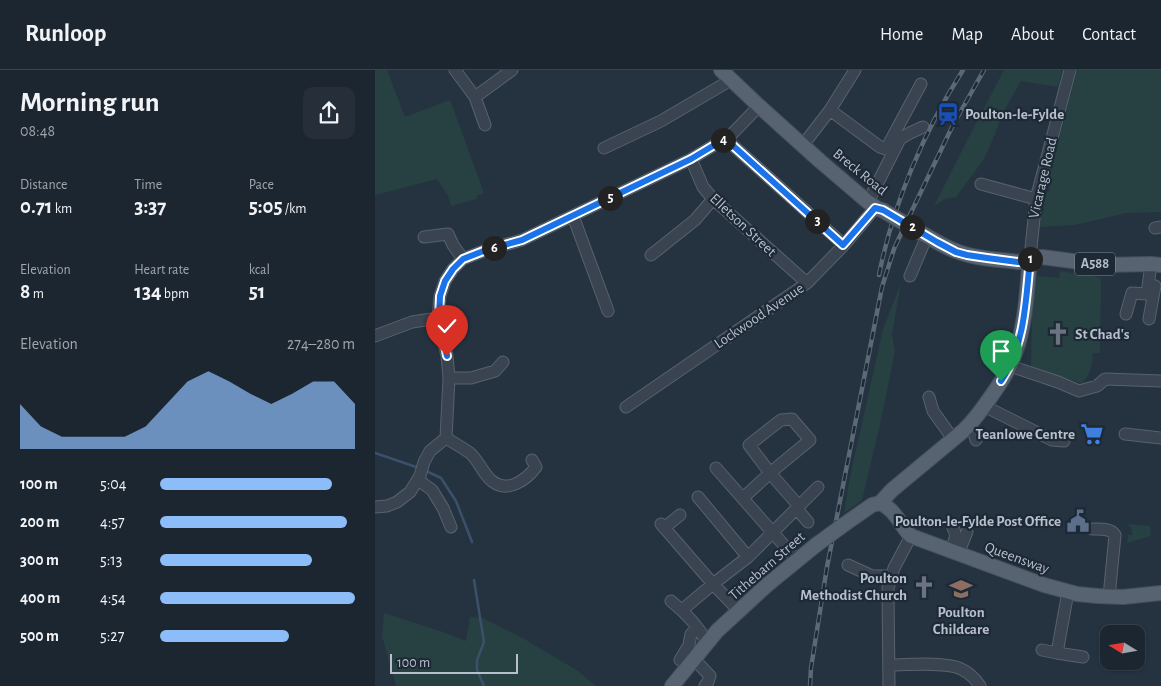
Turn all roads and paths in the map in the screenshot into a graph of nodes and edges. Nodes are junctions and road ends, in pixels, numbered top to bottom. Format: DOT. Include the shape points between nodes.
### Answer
graph roads {
  1 [pos="455,70"];
  2 [pos="513,70"];
  3 [pos="855,70"];
  4 [pos="1070,70"];
  5 [pos="725,74"];
  6 [pos="921,84"];
  7 [pos="475,97"];
  8 [pos="759,106"];
  9 [pos="830,110"];
  10 [pos="485,126"];
  11 [pos="923,127"];
  12 [pos="726,138"];
  13 [pos="803,146"];
  14 [pos="604,148"];
  15 [pos="691,159"];
  16 [pos="981,184"];
  17 [pos="713,199"];
  18 [pos="1036,199"];
  19 [pos="875,207"];
  20 [pos="573,216"];
  21 [pos="924,234"];
  22 [pos="424,237"];
  23 [pos="843,245"];
  24 [pos="651,255"];
  25 [pos="1030,258"];
  26 [pos="463,259"];
  27 [pos="1157,264"];
  28 [pos="910,276"];
  29 [pos="807,283"];
  30 [pos="608,311"];
  31 [pos="1126,314"];
  32 [pos="439,318"];
  33 [pos="1149,319"];
  34 [pos="375,336"];
  35 [pos="503,362"];
  36 [pos="1010,366"];
  37 [pos="495,371"];
  38 [pos="449,378"];
  39 [pos="504,380"];
  40 [pos="1161,381"];
  41 [pos="929,397"];
  42 [pos="985,406"];
  43 [pos="626,407"];
  44 [pos="962,431"];
  45 [pos="1125,434"];
  46 [pos="446,438"];
  47 [pos="1161,438"];
  48 [pos="1064,442"];
  49 [pos="539,465"];
  50 [pos="716,468"];
  51 [pos="770,473"];
  52 [pos="419,478"];
  53 [pos="818,487"];
  54 [pos="698,497"];
  55 [pos="743,498"];
  56 [pos="886,506"];
  57 [pos="375,507"];
  58 [pos="798,507"];
  59 [pos="680,515"];
  60 [pos="808,522"];
  61 [pos="451,527"];
  62 [pos="953,528"];
  63 [pos="1093,529"];
  64 [pos="772,532"];
  65 [pos="967,532"];
  66 [pos="911,536"];
  67 [pos="954,552"];
  68 [pos="748,557"];
  69 [pos="797,559"];
  70 [pos="848,565"];
  71 [pos="891,577"];
  72 [pos="713,584"];
  73 [pos="1068,592"];
  74 [pos="1161,593"];
  75 [pos="1109,597"];
  76 [pos="671,601"];
  77 [pos="682,610"];
  78 [pos="739,611"];
  79 [pos="697,628"];
  80 [pos="707,642"];
  81 [pos="1042,650"];
  82 [pos="1057,652"];
  83 [pos="1083,657"];
  84 [pos="687,659"];
  85 [pos="889,665"];
  86 [pos="672,686"];
  87 [pos="705,686"];
  88 [pos="889,686"];
  89 [pos="980,686"];
  1 -- 7 [label="street"];
  2 -- 7 [label="street"];
  3 -- 9 [label="street"];
  4 -- 18 [label="street, Vicarage Road"];
  5 -- 8 [label="main road, Breck Road / A588"];
  5 -- 14 [label="street" via="724,84 661,121"];
  6 -- 9 [label="street" via="886,149"];
  7 -- 10 [label="street"];
  8 -- 12 [label="street"];
  8 -- 13 [label="main road, Breck Road / A588"];
  9 -- 13 [label="street"];
  11 -- 19 [label="street, Lockwood Avenue" via="900,139"];
  12 -- 15 [label="street"];
  12 -- 23 [label="street"];
  13 -- 19 [label="main road, Breck Road / A588"];
  15 -- 17 [label="street, Elletson Street" via="703,187"];
  15 -- 20 [label="street"];
  16 -- 18 [label="street"];
  17 -- 24 [label="street" via="695,220"];
  17 -- 29 [label="street, Elletson Street"];
  18 -- 25 [label="street, Vicarage Road"];
  19 -- 21 [label="main road, Breck Road / A588, bridge"];
  19 -- 23 [label="street, Lockwood Avenue"];
  20 -- 26 [label="street" via="522,240"];
  20 -- 30 [label="street"];
  21 -- 25 [label="main road, Breck Road / A588" via="967,255 1018,262"];
  21 -- 28 [label="street"];
  22 -- 26 [label="street" via="448,234"];
  23 -- 29 [label="street, Lockwood Avenue"];
  25 -- 27 [label="main road, A588" via="1103,264"];
  25 -- 36 [label="main road, Tithebarn Street" via="1020,338"];
  26 -- 32 [label="street" via="445,281 440,296"];
  27 -- 31 [label="street" via="1147,294 1132,293"];
  27 -- 33 [label="street"];
  29 -- 43 [label="street, Lockwood Avenue"];
  32 -- 34 [label="street" via="412,322"];
  32 -- 38 [label="street"];
  35 -- 37 [label="street"];
  36 -- 40 [label="street" via="1079,391 1097,386 1105,379"];
  36 -- 42 [label="main road, Tithebarn Street"];
  37 -- 38 [label="street" via="471,378"];
  37 -- 39 [label="street"];
  38 -- 46 [label="street"];
  41 -- 44 [label="street" via="933,411"];
  42 -- 44 [label="main road, Tithebarn Street"];
  42 -- 48 [label="street" via="1052,440"];
  44 -- 56 [label="main road, Tithebarn Street" via="896,486"];
  45 -- 47 [label="street"];
  46 -- 49 [label="street" via="471,454 492,481 502,486 522,481"];
  46 -- 52 [label="street" via="430,451"];
  50 -- 55 [label="street"];
  51 -- 51 [label="street" via="810,440 792,420 781,420 749,445"];
  51 -- 55 [label="street"];
  51 -- 58 [label="street"];
  52 -- 57 [label="street" via="410,492 397,502"];
  52 -- 61 [label="street" via="432,490"];
  53 -- 58 [label="street"];
  54 -- 68 [label="street"];
  55 -- 64 [label="street"];
  56 -- 66 [label="main road"];
  56 -- 69 [label="main road, Tithebarn Street, bridge" via="872,505"];
  58 -- 60 [label="street"];
  58 -- 64 [label="street"];
  59 -- 72 [label="street" via="662,526"];
  62 -- 67 [label="street" via="956,533"];
  63 -- 75 [label="street" via="1110,530 1115,535"];
  64 -- 68 [label="street"];
  64 -- 69 [label="street"];
  65 -- 67 [label="street"];
  66 -- 67 [label="main road, Queensway"];
  66 -- 71 [label="street"];
  67 -- 73 [label="main road, Queensway"];
  68 -- 72 [label="street"];
  69 -- 78 [label="main road, Tithebarn Street"];
  70 -- 71 [label="street" via="872,576"];
  71 -- 85 [label="street" via="888,595"];
  72 -- 77 [label="street"];
  72 -- 78 [label="street"];
  73 -- 75 [label="main road, Queensway"];
  73 -- 82 [label="street"];
  74 -- 75 [label="main road, Queensway"];
  76 -- 77 [label="street"];
  77 -- 79 [label="street"];
  78 -- 80 [label="main road, Tithebarn Street"];
  79 -- 80 [label="street"];
  79 -- 84 [label="street" via="691,634"];
  80 -- 84 [label="main road, Tithebarn Street"];
  81 -- 82 [label="street"];
  82 -- 83 [label="street"];
  84 -- 86 [label="main road, Tithebarn Street"];
  84 -- 87 [label="street" via="710,676"];
  85 -- 88 [label="street"];
  85 -- 89 [label="street" via="957,667 975,678"];
}
